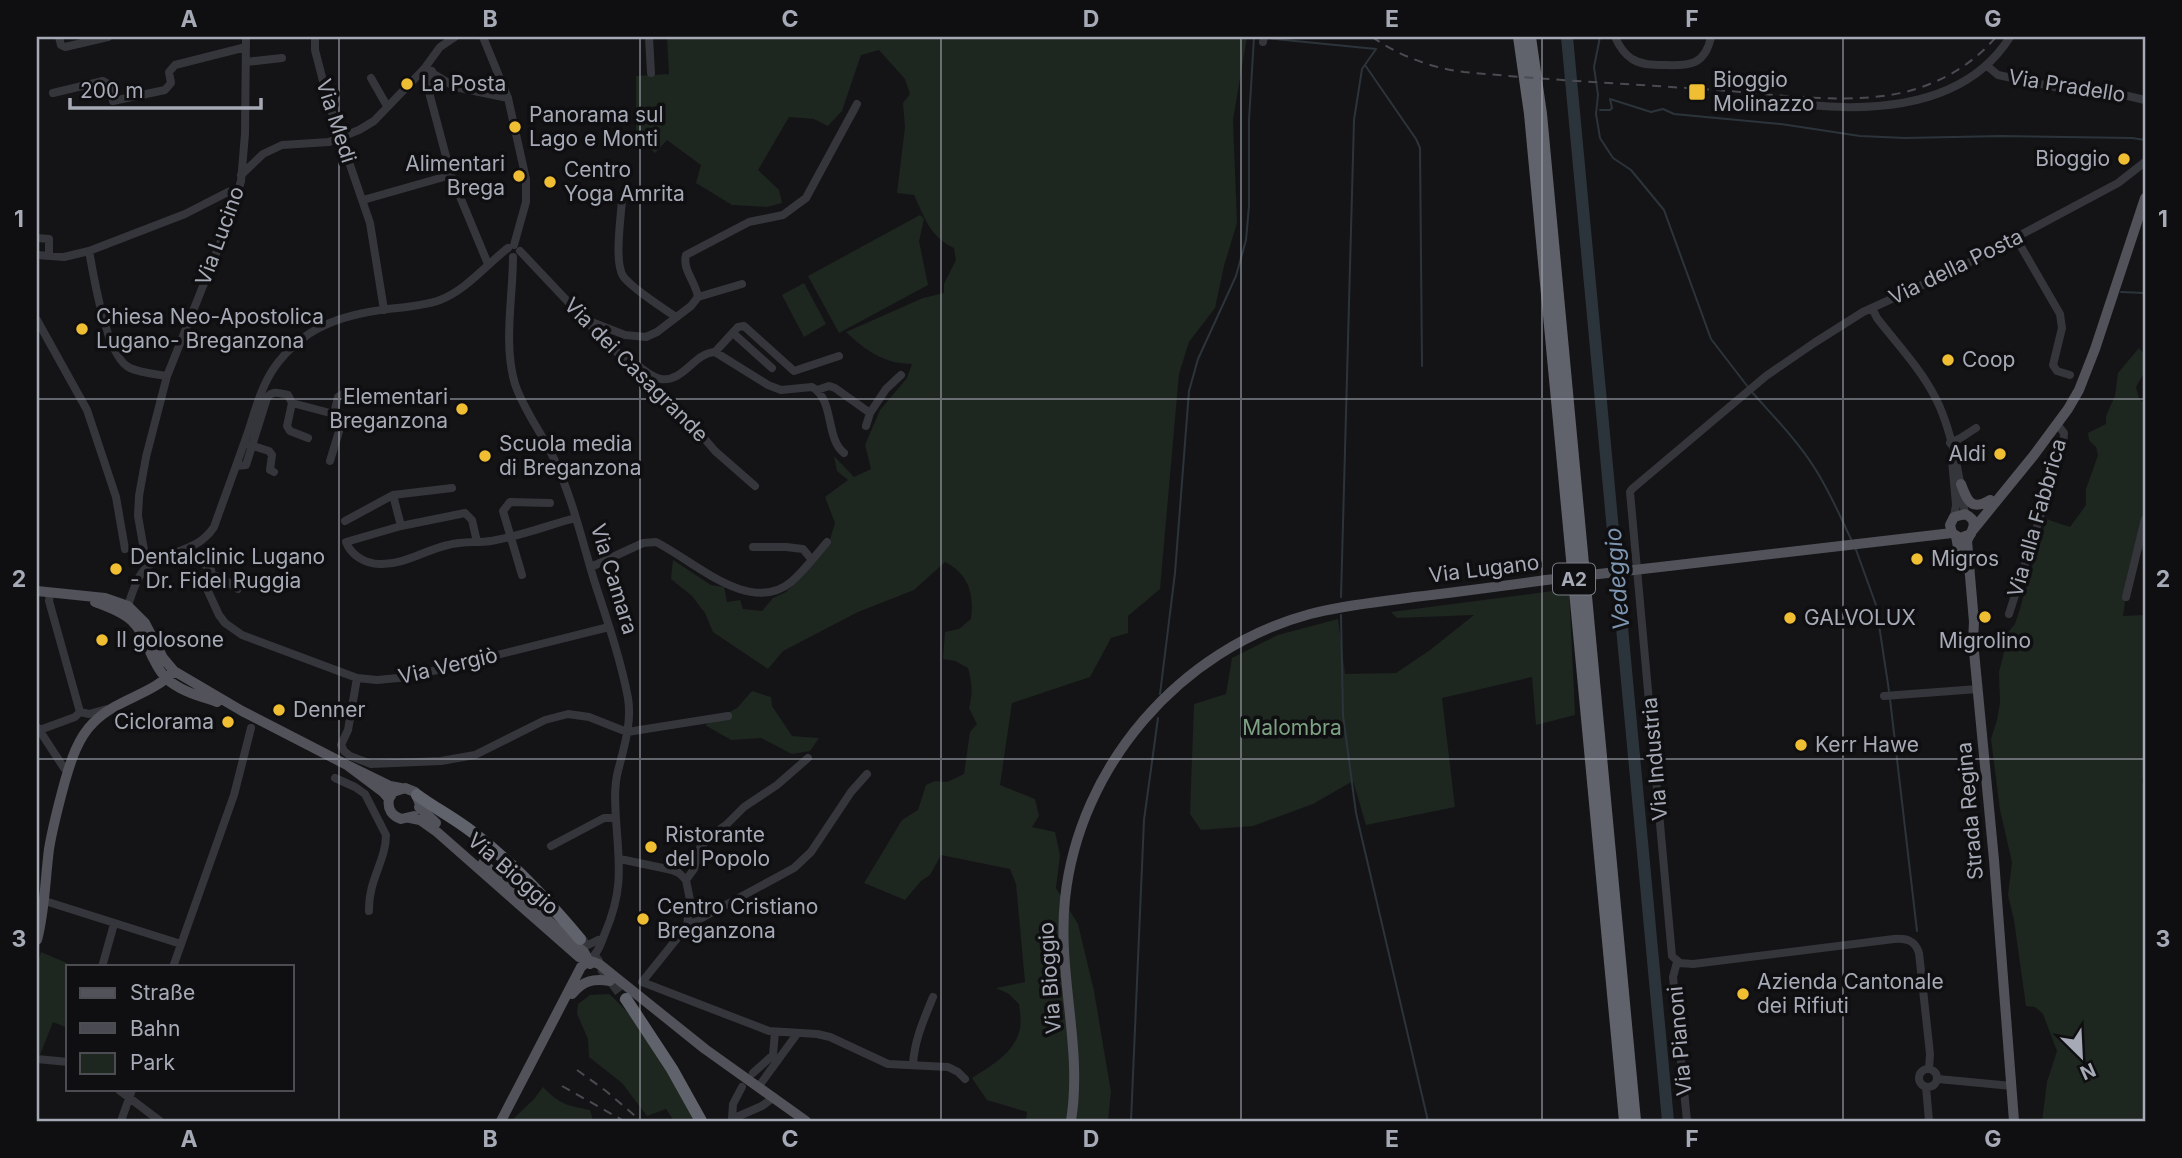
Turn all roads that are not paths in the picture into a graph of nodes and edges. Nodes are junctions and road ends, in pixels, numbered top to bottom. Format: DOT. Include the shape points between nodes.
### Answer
graph roads {
  1 [pos="59,37"];
  2 [pos="108,37"];
  3 [pos="246,37"];
  4 [pos="455,37"];
  5 [pos="483,37"];
  6 [pos="649,37"];
  7 [pos="1519,37"];
  8 [pos="1531,37"];
  9 [pos="1615,37"];
  10 [pos="1711,37"];
  11 [pos="2010,37"];
  12 [pos="315,40"];
  13 [pos="246,47"];
  14 [pos="282,58"];
  15 [pos="246,62"];
  16 [pos="1986,65"];
  17 [pos="428,70"];
  18 [pos="651,73"];
  19 [pos="371,78"];
  20 [pos="52,93"];
  21 [pos="508,98"];
  22 [pos="1804,100"];
  23 [pos="2145,100"];
  24 [pos="857,104"];
  25 [pos="387,106"];
  26 [pos="339,139"];
  27 [pos="2145,162"];
  28 [pos="242,175"];
  29 [pos="451,175"];
  30 [pos="238,190"];
  31 [pos="2145,198"];
  32 [pos="363,200"];
  33 [pos="622,200"];
  34 [pos="37,238"];
  35 [pos="2016,238"];
  36 [pos="514,250"];
  37 [pos="89,251"];
  38 [pos="49,254"];
  39 [pos="37,255"];
  40 [pos="488,264"];
  41 [pos="742,284"];
  42 [pos="698,297"];
  43 [pos="1872,308"];
  44 [pos="384,310"];
  45 [pos="676,317"];
  46 [pos="37,320"];
  47 [pos="586,322"];
  48 [pos="733,333"];
  49 [pos="715,352"];
  50 [pos="839,356"];
  51 [pos="624,360"];
  52 [pos="772,368"];
  53 [pos="901,375"];
  54 [pos="2070,375"];
  55 [pos="167,376"];
  56 [pos="817,390"];
  57 [pos="355,395"];
  58 [pos="292,403"];
  59 [pos="870,413"];
  60 [pos="334,414"];
  61 [pos="2057,424"];
  62 [pos="866,426"];
  63 [pos="1976,428"];
  64 [pos="2049,434"];
  65 [pos="308,438"];
  66 [pos="250,445"];
  67 [pos="1951,447"];
  68 [pos="844,453"];
  69 [pos="2034,455"];
  70 [pos="330,461"];
  71 [pos="236,466"];
  72 [pos="274,472"];
  73 [pos="1961,484"];
  74 [pos="755,486"];
  75 [pos="452,488"];
  76 [pos="393,495"];
  77 [pos="1990,500"];
  78 [pos="550,503"];
  79 [pos="119,513"];
  80 [pos="138,516"];
  81 [pos="575,518"];
  82 [pos="2145,519"];
  83 [pos="345,521"];
  84 [pos="1957,523"];
  85 [pos="401,526"];
  86 [pos="1972,532"];
  87 [pos="509,536"];
  88 [pos="477,542"];
  89 [pos="827,542"];
  90 [pos="1877,542"];
  91 [pos="1853,543"];
  92 [pos="753,547"];
  93 [pos="125,549"];
  94 [pos="187,549"];
  95 [pos="811,560"];
  96 [pos="1961,564"];
  97 [pos="147,567"];
  98 [pos="590,567"];
  99 [pos="212,575"];
  100 [pos="522,575"];
  101 [pos="238,589"];
  102 [pos="37,591"];
  103 [pos="50,593"];
  104 [pos="1972,596"];
  105 [pos="2126,597"];
  106 [pos="126,610"];
  107 [pos="2009,614"];
  108 [pos="609,627"];
  109 [pos="1973,641"];
  110 [pos="171,675"];
  111 [pos="357,678"];
  112 [pos="1978,689"];
  113 [pos="1169,694"];
  114 [pos="1884,696"];
  115 [pos="114,708"];
  116 [pos="80,712"];
  117 [pos="728,716"];
  118 [pos="251,727"];
  119 [pos="37,730"];
  120 [pos="627,732"];
  121 [pos="808,758"];
  122 [pos="347,765"];
  123 [pos="68,770"];
  124 [pos="867,774"];
  125 [pos="335,778"];
  126 [pos="401,789"];
  127 [pos="418,801"];
  128 [pos="390,805"];
  129 [pos="377,817"];
  130 [pos="410,818"];
  131 [pos="616,818"];
  132 [pos="551,846"];
  133 [pos="620,859"];
  134 [pos="686,880"];
  135 [pos="45,901"];
  136 [pos="369,911"];
  137 [pos="533,919"];
  138 [pos="610,921"];
  139 [pos="114,924"];
  140 [pos="687,926"];
  141 [pos="37,940"];
  142 [pos="598,940"];
  143 [pos="578,942"];
  144 [pos="181,944"];
  145 [pos="589,960"];
  146 [pos="1677,962"];
  147 [pos="103,965"];
  148 [pos="174,965"];
  149 [pos="575,979"];
  150 [pos="610,981"];
  151 [pos="933,997"];
  152 [pos="626,999"];
  153 [pos="564,1002"];
  154 [pos="775,1032"];
  155 [pos="797,1034"];
  156 [pos="705,1049"];
  157 [pos="37,1059"];
  158 [pos="66,1062"];
  159 [pos="913,1065"];
  160 [pos="1928,1069"];
  161 [pos="753,1073"];
  162 [pos="965,1079"];
  163 [pos="1938,1079"];
  164 [pos="2012,1086"];
  165 [pos="742,1087"];
  166 [pos="759,1087"];
  167 [pos="1926,1087"];
  168 [pos="515,1092"];
  169 [pos="130,1094"];
  170 [pos="774,1097"];
  171 [pos="732,1120"];
  172 [pos="121,1121"];
  173 [pos="160,1121"];
  174 [pos="493,1121"];
  175 [pos="501,1121"];
  176 [pos="701,1121"];
  177 [pos="806,1121"];
  178 [pos="1071,1121"];
  179 [pos="1625,1121"];
  180 [pos="1635,1121"];
  181 [pos="1687,1121"];
  182 [pos="1929,1121"];
  183 [pos="2014,1121"];
  1 -- 2 [label="street" via="65,47"];
  3 -- 13 [label="street, Via Lucino"];
  4 -- 17 [label="street" via="440,48"];
  5 -- 21 [label="street, Via Camara"];
  6 -- 18 [label="street"];
  7 -- 179 [label="highway, A2"];
  8 -- 180 [label="highway, A2"];
  9 -- 10 [label="street" via="1637,62 1684,66 1704,55"];
  11 -- 16 [label="street, Via Pradello"];
  12 -- 26 [label="street, Via Medi"];
  13 -- 15 [label="street, Via Lucino"];
  13 -- 20 [label="street" via="175,65 165,90 113,101 110,85 103,81"];
  14 -- 15 [label="street"];
  15 -- 28 [label="street, Via Lucino"];
  16 -- 22 [label="street" via="1961,84 1908,102 1841,107 1808,105"];
  16 -- 23 [label="street, Via Pradello" via="1998,75 2092,95"];
  17 -- 21 [label="street" via="455,87"];
  17 -- 25 [label="street"];
  17 -- 29 [label="street" via="426,80"];
  19 -- 25 [label="street"];
  21 -- 36 [label="street, Via Camara" via="527,187"];
  24 -- 42 [label="street" via="804,201 783,215 749,222 686,255"];
  25 -- 26 [label="street" via="373,121"];
  26 -- 28 [label="street" via="282,145 263,154"];
  26 -- 32 [label="street, Via Medi"];
  27 -- 35 [label="street, Via della Posta" via="2118,183"];
  28 -- 30 [label="street, Via Lucino"];
  29 -- 32 [label="street"];
  29 -- 40 [label="street"];
  30 -- 37 [label="street"];
  30 -- 55 [label="street, Via Lucino"];
  31 -- 61 [label="main road" via="2086,374"];
  32 -- 44 [label="street, Via Medi"];
  33 -- 45 [label="street" via="619,259 623,276"];
  34 -- 38 [label="street" via="49,239"];
  35 -- 43 [label="street, Via della Posta"];
  35 -- 54 [label="street" via="2060,314 2062,328 2053,365"];
  36 -- 40 [label="street"];
  36 -- 47 [label="street, Via dei Casagrande"];
  36 -- 81 [label="street, Via Camara" via="510,358 515,382 554,458"];
  37 -- 38 [label="street" via="64,257"];
  37 -- 55 [label="street" via="117,357 130,368"];
  38 -- 39 [label="street"];
  40 -- 44 [label="street" via="443,299"];
  41 -- 42 [label="street"];
  42 -- 45 [label="street"];
  43 -- 67 [label="street, Via della Posta" via="1931,389"];
  43 -- 146 [label="street, Via Industria" via="1750,389 1630,492 1671,952"];
  44 -- 71 [label="street" via="337,319 299,341 284,356 261,395"];
  45 -- 47 [label="street" via="657,332 638,338"];
  46 -- 79 [label="street" via="87,410"];
  47 -- 51 [label="street, Via dei Casagrande"];
  48 -- 49 [label="street"];
  48 -- 50 [label="street" via="744,326 794,371"];
  48 -- 52 [label="street"];
  49 -- 51 [label="street" via="699,356 679,374 660,379"];
  49 -- 56 [label="street" via="781,390"];
  51 -- 74 [label="street, Via dei Casagrande"];
  53 -- 59 [label="street"];
  55 -- 80 [label="street, Via Lucino" via="146,457"];
  56 -- 59 [label="street" via="835,388"];
  56 -- 68 [label="street" via="832,436"];
  57 -- 60 [label="street" via="338,397"];
  58 -- 60 [label="street"];
  58 -- 65 [label="street" via="287,426"];
  58 -- 66 [label="street" via="288,395 270,394"];
  59 -- 62 [label="street"];
  60 -- 70 [label="street" via="340,428"];
  61 -- 64 [label="main road"];
  61 -- 107 [label="street, Via alla Fabbrica" via="2064,433 2063,445"];
  63 -- 67 [label="street"];
  64 -- 69 [label="main road"];
  64 -- 77 [label="main road"];
  66 -- 71 [label="street" via="246,465"];
  66 -- 72 [label="street" via="272,455 269,466"];
  67 -- 73 [label="street, Via della Posta"];
  67 -- 84 [label="street, Via della Posta"];
  69 -- 86 [label="main road"];
  69 -- 104 [label="main road" via="1975,539"];
  71 -- 94 [label="street" via="214,527 207,538"];
  73 -- 77 [label="main road" via="1972,504"];
  73 -- 84 [label="street, Via della Posta"];
  75 -- 76 [label="street"];
  76 -- 83 [label="street"];
  76 -- 85 [label="street"];
  77 -- 84 [label="main road"];
  78 -- 87 [label="street" via="510,502 503,511"];
  79 -- 80 [label="street"];
  79 -- 93 [label="street"];
  80 -- 97 [label="street, Via Lucino"];
  81 -- 87 [label="street"];
  81 -- 98 [label="street, Via Camara"];
  82 -- 105 [label="street"];
  84 -- 86 [label="main road" via="1964,538"];
  84 -- 86 [label="main road" via="1973,520"];
  84 -- 90 [label="main road, Via Lugano"];
  84 -- 91 [label="main road"];
  84 -- 96 [label="main road"];
  85 -- 88 [label="street" via="465,513 472,520"];
  85 -- 88 [label="street" via="345,542 359,557 380,564 447,545"];
  86 -- 104 [label="main road, Strada Regina" via="1967,544"];
  87 -- 88 [label="street"];
  87 -- 100 [label="street"];
  89 -- 95 [label="street"];
  90 -- 91 [label="main road, Via Lugano"];
  90 -- 96 [label="main road" via="1943,542 1954,548"];
  91 -- 113 [label="main road, Via Lugano, bridge" via="1310,614 1245,639"];
  92 -- 95 [label="street" via="803,549"];
  94 -- 97 [label="street"];
  94 -- 99 [label="street"];
  95 -- 98 [label="street" via="790,582 768,594 736,589 656,542 643,543"];
  96 -- 109 [label="main road"];
  97 -- 106 [label="street"];
  98 -- 108 [label="street, Via Camara"];
  99 -- 101 [label="street"];
  99 -- 111 [label="street, Via Vergiò" via="207,589 219,615 233,629"];
  102 -- 103 [label="main road"];
  103 -- 106 [label="main road" via="105,598"];
  103 -- 116 [label="street"];
  104 -- 109 [label="main road, Strada Regina"];
  106 -- 110 [label="main road" via="145,623"];
  108 -- 111 [label="street, Via Vergiò" via="408,677"];
  108 -- 120 [label="street, Via Camara" via="628,698"];
  109 -- 112 [label="main road, Strada Regina"];
  110 -- 115 [label="main road"];
  110 -- 122 [label="main road, Via Bioggio"];
  111 -- 120 [label="street" via="341,745 350,755 371,764 475,755 545,720 569,714"];
  112 -- 114 [label="street"];
  112 -- 164 [label="main road, Strada Regina"];
  113 -- 178 [label="main road, Via Bioggio" via="1140,723 1107,772 1086,815 1071,865 1063,944 1075,1070"];
  115 -- 116 [label="street"];
  115 -- 123 [label="main road" via="86,732"];
  116 -- 119 [label="street"];
  117 -- 120 [label="street"];
  118 -- 144 [label="street" via="234,795"];
  119 -- 123 [label="street"];
  120 -- 131 [label="street, Via Camara" via="617,774"];
  121 -- 134 [label="street" via="713,834 700,848"];
  122 -- 126 [label="main road, Via Bioggio"];
  122 -- 128 [label="main road, Via Bioggio" via="383,792"];
  123 -- 135 [label="main road" via="53,824"];
  124 -- 140 [label="street" via="811,852 794,868"];
  125 -- 129 [label="street" via="360,790"];
  126 -- 127 [label="main road, Via Bioggio" via="408,789"];
  126 -- 128 [label="main road" via="393,792"];
  127 -- 130 [label="main road"];
  127 -- 143 [label="main road, Via Bioggio" via="424,813"];
  127 -- 143 [label="highway" via="496,850 539,892"];
  128 -- 129 [label="street"];
  128 -- 130 [label="main road, Via Bioggio" via="401,819"];
  129 -- 136 [label="street" via="386,843 371,884"];
  130 -- 137 [label="main road, Via Bioggio" via="437,832"];
  131 -- 132 [label="street" via="604,818"];
  131 -- 133 [label="street, Via Camara"];
  133 -- 134 [label="street" via="672,870"];
  133 -- 138 [label="street, Via Camara" via="618,894"];
  134 -- 140 [label="street" via="690,900"];
  135 -- 139 [label="street"];
  135 -- 141 [label="main road"];
  137 -- 145 [label="main road, Via Bioggio"];
  137 -- 149 [label="main road" via="569,958"];
  138 -- 142 [label="street, Via Camara"];
  138 -- 145 [label="street, Via Camara"];
  139 -- 144 [label="street"];
  139 -- 147 [label="street"];
  140 -- 154 [label="street" via="642,982"];
  142 -- 143 [label="street" via="588,945"];
  142 -- 145 [label="street, Via Camara"];
  143 -- 145 [label="main road, Via Bioggio"];
  144 -- 148 [label="street"];
  145 -- 149 [label="main road, Via Camara"];
  145 -- 150 [label="main road, Via Bioggio"];
  145 -- 153 [label="main road, Via Camara"];
  145 -- 156 [label="main road, Via Bioggio"];
  146 -- 160 [label="street" via="1910,941 1919,953"];
  146 -- 181 [label="street, Via Pianoni" via="1674,977"];
  149 -- 153 [label="main road, Via Camara"];
  150 -- 153 [label="main road" via="597,979 580,985"];
  150 -- 156 [label="main road, Via Bioggio"];
  151 -- 159 [label="street"];
  152 -- 176 [label="highway"];
  153 -- 168 [label="main road, Via Camara"];
  154 -- 155 [label="street"];
  154 -- 161 [label="street" via="773,1055"];
  155 -- 159 [label="street" via="830,1037 888,1064"];
  155 -- 166 [label="street"];
  156 -- 166 [label="main road, Via Bioggio"];
  157 -- 158 [label="street"];
  159 -- 162 [label="street" via="948,1067"];
  160 -- 163 [label="street"];
  160 -- 167 [label="street" via="1919,1078"];
  163 -- 164 [label="street"];
  163 -- 167 [label="street" via="1933,1087"];
  164 -- 183 [label="main road, Strada Regina"];
  165 -- 171 [label="street" via="733,1104"];
  166 -- 170 [label="main road, Via Bioggio"];
  167 -- 182 [label="street"];
  168 -- 174 [label="main road"];
  168 -- 175 [label="main road, Via Camara"];
  169 -- 172 [label="street"];
  169 -- 173 [label="street"];
  170 -- 171 [label="street"];
  170 -- 177 [label="main road, Via Bioggio"];
}
